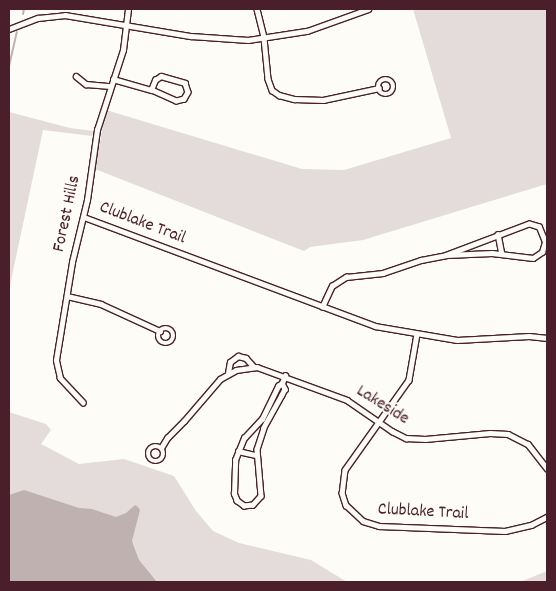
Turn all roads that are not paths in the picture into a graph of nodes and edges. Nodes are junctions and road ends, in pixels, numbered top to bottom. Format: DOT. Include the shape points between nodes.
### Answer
graph roads {
  1 [pos="128,9"];
  2 [pos="257,9"];
  3 [pos="368,9"];
  4 [pos="127,25"];
  5 [pos="9,29"];
  6 [pos="264,38"];
  7 [pos="76,76"];
  8 [pos="113,79"];
  9 [pos="110,86"];
  10 [pos="378,88"];
  11 [pos="151,90"];
  12 [pos="84,217"];
  13 [pos="498,234"];
  14 [pos="502,254"];
  15 [pos="447,255"];
  16 [pos="67,296"];
  17 [pos="322,307"];
  18 [pos="160,332"];
  19 [pos="417,334"];
  20 [pos="547,338"];
  21 [pos="254,367"];
  22 [pos="228,373"];
  23 [pos="285,376"];
  24 [pos="282,383"];
  25 [pos="83,403"];
  26 [pos="379,422"];
  27 [pos="161,448"];
  28 [pos="238,451"];
  29 [pos="256,455"];
  30 [pos="547,468"];
  31 [pos="547,517"];
  1 -- 4 [label="street, Forest Hills"];
  2 -- 6 [label="street"];
  3 -- 6 [label="street" via="315,29"];
  4 -- 5 [label="street" via="60,15 33,19"];
  4 -- 6 [label="street" via="211,39"];
  4 -- 8 [label="street, Forest Hills"];
  6 -- 10 [label="street" via="269,83 272,90 284,97 323,100"];
  7 -- 9 [label="street" via="86,84"];
  8 -- 9 [label="street, Forest Hills"];
  8 -- 11 [label="street"];
  9 -- 12 [label="street, Forest Hills" via="97,130"];
  11 -- 11 [label="street" via="154,80 164,76 184,82 188,92 179,101"];
  12 -- 16 [label="street, Forest Hills"];
  12 -- 17 [label="street, Clublake Trail"];
  13 -- 14 [label="street"];
  13 -- 14 [label="street" via="532,224 539,227 545,238 544,250 536,257"];
  13 -- 15 [label="street"];
  14 -- 15 [label="street"];
  15 -- 17 [label="street" via="384,273 343,278 332,286"];
  16 -- 18 [label="street" via="101,304"];
  16 -- 25 [label="street, Forest Hills" via="57,370"];
  17 -- 19 [label="street, Clublake Trail" via="368,324"];
  19 -- 20 [label="street, Clublake Trail" via="464,340"];
  19 -- 26 [label="street, Clublake Trail" via="411,377"];
  21 -- 22 [label="street, Lakeside"];
  21 -- 22 [label="street, Lakeside" via="246,358 238,356 230,362"];
  21 -- 23 [label="street, Lakeside"];
  22 -- 27 [label="street, Lakeside" via="210,389"];
  23 -- 24 [label="street"];
  23 -- 26 [label="street, Lakeside" via="352,403"];
  24 -- 28 [label="street" via="262,419 246,436"];
  24 -- 29 [label="street" via="285,389 263,432"];
  26 -- 30 [label="street, Lakeside" via="396,434 415,439 490,432 508,434 528,444"];
  26 -- 31 [label="street, Clublake Trail" via="346,467 342,478 344,501 363,521 379,526 497,531 525,527"];
  28 -- 29 [label="street"];
  28 -- 29 [label="street" via="233,469 234,494 238,502 246,506 257,502 262,494"];
}
